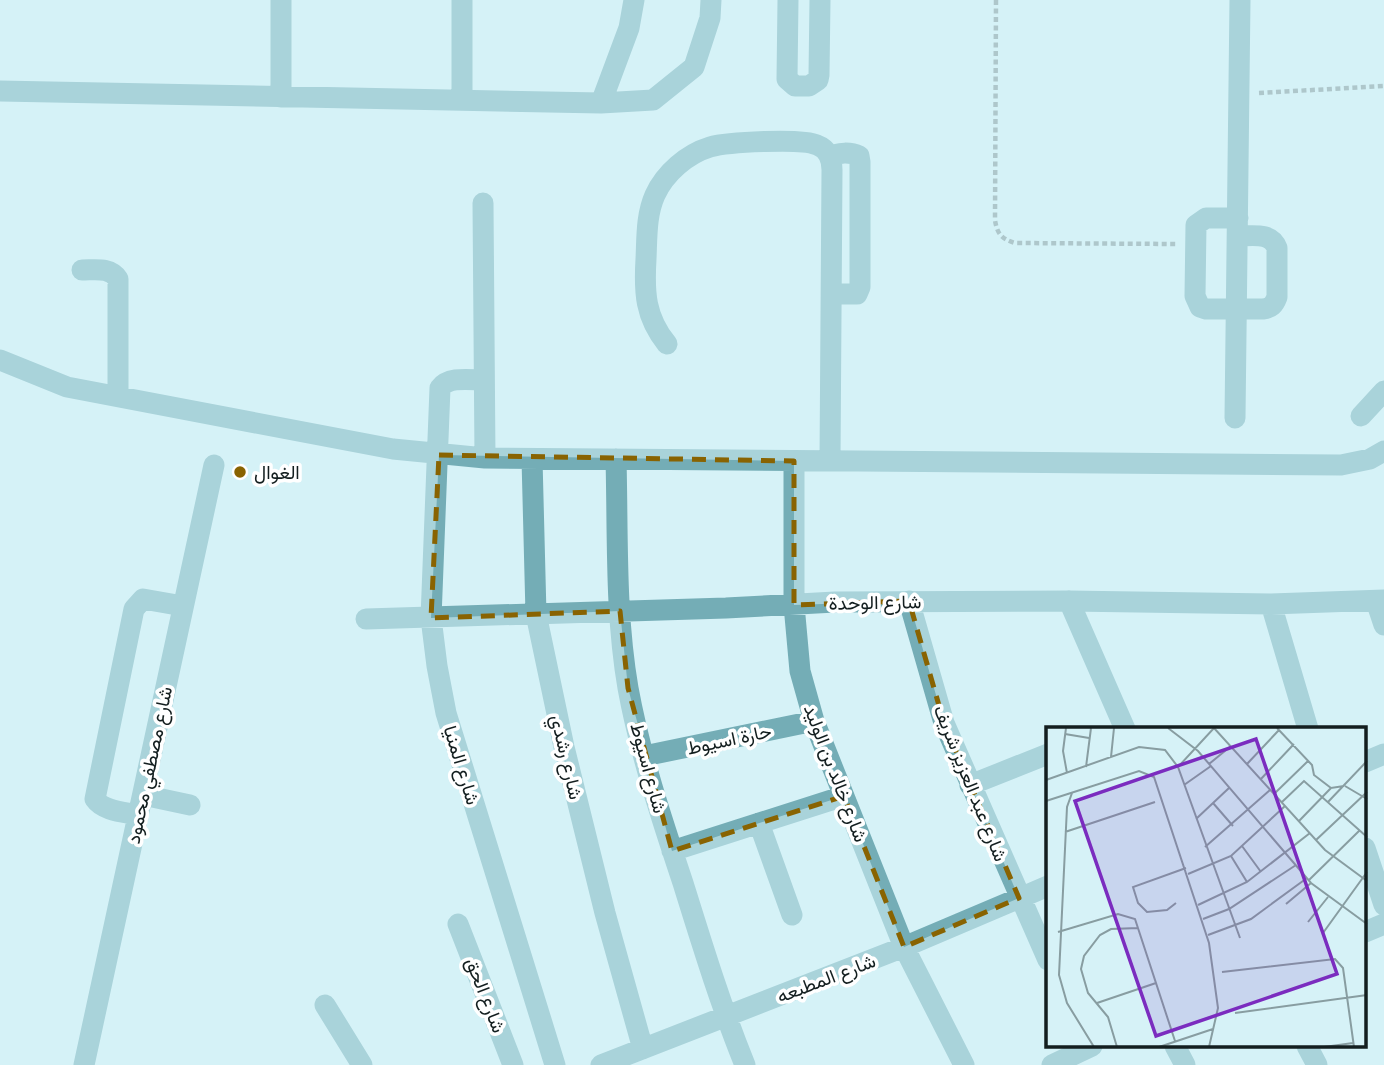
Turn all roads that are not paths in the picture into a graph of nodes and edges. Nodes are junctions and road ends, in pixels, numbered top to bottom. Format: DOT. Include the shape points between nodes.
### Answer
graph roads {
  1 [pos="281,0"];
  2 [pos="462,0"];
  3 [pos="634,0"];
  4 [pos="711,0"];
  5 [pos="788,0"];
  6 [pos="820,0"];
  7 [pos="1240,0"];
  8 [pos="0,91"];
  9 [pos="281,97"];
  10 [pos="462,100"];
  11 [pos="601,103"];
  12 [pos="483,203"];
  13 [pos="1238,227"];
  14 [pos="82,270"];
  15 [pos="1238,309"];
  16 [pos="667,344"];
  17 [pos="0,360"];
  18 [pos="484,380"];
  19 [pos="1384,391"];
  20 [pos="118,396"];
  21 [pos="1361,416"];
  22 [pos="1235,418"];
  23 [pos="1384,451"];
  24 [pos="439,455"];
  25 [pos="485,458"];
  26 [pos="532,458"];
  27 [pos="616,459"];
  28 [pos="794,461"];
  29 [pos="830,461"];
  30 [pos="214,465"];
  31 [pos="908,601"];
  32 [pos="1069,601"];
  33 [pos="1380,601"];
  34 [pos="794,604"];
  35 [pos="1271,604"];
  36 [pos="183,606"];
  37 [pos="620,611"];
  38 [pos="536,614"];
  39 [pos="431,618"];
  40 [pos="366,619"];
  41 [pos="1384,625"];
  42 [pos="814,721"];
  43 [pos="1119,727"];
  44 [pos="1307,727"];
  45 [pos="1384,754"];
  46 [pos="1046,755"];
  47 [pos="645,756"];
  48 [pos="1366,762"];
  49 [pos="970,785"];
  50 [pos="844,796"];
  51 [pos="140,805"];
  52 [pos="190,805"];
  53 [pos="759,823"];
  54 [pos="672,851"];
  55 [pos="1366,851"];
  56 [pos="1046,887"];
  57 [pos="1019,898"];
  58 [pos="1384,905"];
  59 [pos="793,915"];
  60 [pos="458,924"];
  61 [pos="1384,924"];
  62 [pos="1366,932"];
  63 [pos="904,947"];
  64 [pos="1046,956"];
  65 [pos="325,1005"];
  66 [pos="726,1017"];
  67 [pos="1085,1048"];
  68 [pos="1176,1048"];
  69 [pos="1308,1048"];
  70 [pos="643,1049"];
  71 [pos="1059,1063"];
  72 [pos="84,1065"];
  73 [pos="362,1065"];
  74 [pos="513,1065"];
  75 [pos="555,1065"];
  76 [pos="601,1065"];
  77 [pos="744,1065"];
  78 [pos="964,1065"];
  79 [pos="1185,1065"];
  80 [pos="1317,1065"];
  1 -- 9 [label="street"];
  2 -- 10 [label="street"];
  3 -- 11 [label="street" via="629,28"];
  4 -- 11 [label="street" via="694,67 653,100"];
  5 -- 6 [label="street" via="787,79 795,86 809,86 819,75"];
  7 -- 13 [label="street"];
  8 -- 9 [label="street"];
  9 -- 10 [label="street"];
  10 -- 11 [label="street"];
  12 -- 18 [label="street"];
  13 -- 15 [label="street"];
  13 -- 15 [label="street" via="1270,238 1278,248 1275,303 1270,308"];
  13 -- 15 [label="street" via="1206,218 1196,225 1196,302 1206,309"];
  14 -- 20 [label="street" via="107,270 118,279"];
  15 -- 22 [label="street"];
  16 -- 29 [label="street" via="650,318 644,288 648,220 654,196 668,174 710,147 734,143 818,145 830,157 832,170"];
  17 -- 20 [label="street" via="67,387"];
  18 -- 24 [label="street, شارع المنيا" via="451,380 440,388"];
  18 -- 25 [label="street"];
  19 -- 21 [label="street"];
  20 -- 24 [label="street"];
  23 -- 29 [label="street" via="1341,465"];
  24 -- 25 [label="street"];
  24 -- 39 [label="street, شارع المنيا"];
  25 -- 26 [label="street"];
  26 -- 27 [label="street"];
  26 -- 38 [label="street, شارع رشدي"];
  27 -- 28 [label="street"];
  27 -- 37 [label="street, شارع اسيوط"];
  28 -- 29 [label="street"];
  28 -- 34 [label="street, شارع خالد بن الوليد"];
  30 -- 36 [label="street, شارع مصطفي محمود"];
  31 -- 32 [label="street, شارع الوحدة"];
  31 -- 34 [label="street, شارع الوحدة"];
  31 -- 49 [label="street, شارع عبد العزيز شريف" via="944,723"];
  32 -- 35 [label="street, شارع الوحدة"];
  32 -- 43 [label="street"];
  33 -- 35 [label="street, شارع الوحدة"];
  33 -- 41 [label="street"];
  34 -- 37 [label="street, شارع الوحدة"];
  34 -- 42 [label="street, شارع خالد بن الوليد" via="800,671"];
  35 -- 44 [label="street"];
  36 -- 51 [label="street, شارع مصطفي محمود"];
  36 -- 51 [label="street" via="150,599 137,603 98,778 95,799 99,805"];
  37 -- 38 [label="street, شارع الوحدة"];
  37 -- 47 [label="street, شارع اسيوط" via="628,688"];
  38 -- 39 [label="street, شارع الوحدة"];
  38 -- 70 [label="street, شارع رشدي" via="564,747"];
  39 -- 40 [label="street, شارع الوحدة"];
  39 -- 75 [label="street, شارع المنيا" via="446,713"];
  42 -- 47 [label="street, حارة اسيوط"];
  42 -- 50 [label="street, شارع خالد بن الوليد"];
  45 -- 48 [label="street"];
  46 -- 49 [label="street"];
  47 -- 54 [label="street, شارع اسيوط"];
  49 -- 57 [label="street, شارع عبد العزيز شريف"];
  50 -- 53 [label="street"];
  50 -- 63 [label="street, شارع خالد بن الوليد"];
  51 -- 52 [label="street"];
  51 -- 72 [label="street, شارع مصطفي محمود"];
  53 -- 54 [label="street"];
  53 -- 59 [label="street"];
  54 -- 66 [label="street, شارع اسيوط"];
  55 -- 58 [label="street"];
  56 -- 57 [label="street, شارع المطبعه"];
  57 -- 63 [label="street, شارع المطبعه"];
  57 -- 64 [label="street, شارع عبد العزيز شريف"];
  60 -- 74 [label="street, شارع الحق"];
  61 -- 62 [label="street"];
  63 -- 66 [label="street, شارع المطبعه"];
  63 -- 78 [label="street, شارع خالد بن الوليد"];
  65 -- 73 [label="street"];
  66 -- 70 [label="street, شارع المطبعه"];
  66 -- 77 [label="street, شارع اسيوط"];
  67 -- 71 [label="street"];
  68 -- 79 [label="street"];
  69 -- 80 [label="street"];
  70 -- 76 [label="street, شارع المطبعه"];
}
